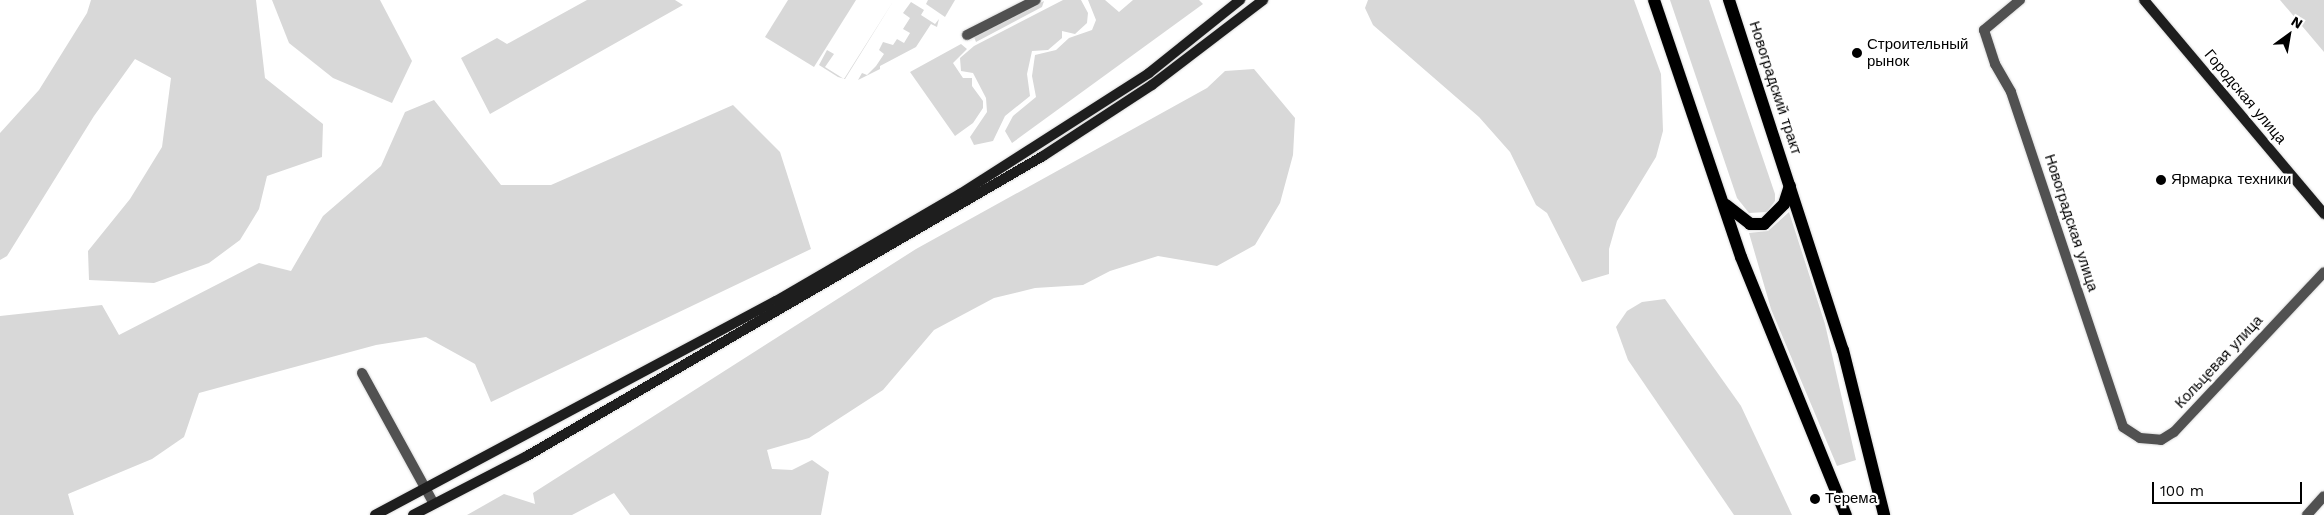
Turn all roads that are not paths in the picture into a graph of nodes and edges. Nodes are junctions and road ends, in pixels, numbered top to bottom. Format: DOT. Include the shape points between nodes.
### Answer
graph roads {
  1 [pos="1036,0"];
  2 [pos="1240,0"];
  3 [pos="1263,0"];
  4 [pos="1654,0"];
  5 [pos="1729,0"];
  6 [pos="2020,0"];
  7 [pos="2144,0"];
  8 [pos="967,35"];
  9 [pos="1790,186"];
  10 [pos="1722,201"];
  11 [pos="2324,214"];
  12 [pos="2324,272"];
  13 [pos="362,373"];
  14 [pos="2123,428"];
  15 [pos="424,487"];
  16 [pos="2324,496"];
  17 [pos="434,504"];
  18 [pos="375,515"];
  19 [pos="413,515"];
  20 [pos="1846,515"];
  21 [pos="1884,515"];
  22 [pos="2307,515"];
  1 -- 8 [label="street"];
  2 -- 15 [label="main road" via="1149,74 960,194 768,306"];
  3 -- 17 [label="main road" via="1152,85 1043,156 527,456"];
  4 -- 10 [label="main road"];
  5 -- 9 [label="main road, Новоградский тракт"];
  6 -- 14 [label="street, Новоградская улица" via="1984,30 1995,64 2012,92"];
  7 -- 11 [label="main road, Городская улица"];
  9 -- 10 [label="main road" via="1784,204 1764,224 1750,224"];
  9 -- 21 [label="main road, Новоградский тракт" via="1843,350"];
  10 -- 20 [label="main road"];
  12 -- 14 [label="street, Кольцевая улица" via="2174,432 2161,440 2140,438"];
  13 -- 15 [label="street"];
  15 -- 17 [label="street"];
  15 -- 18 [label="main road"];
  16 -- 22 [label="street"];
  17 -- 19 [label="main road"];
}
